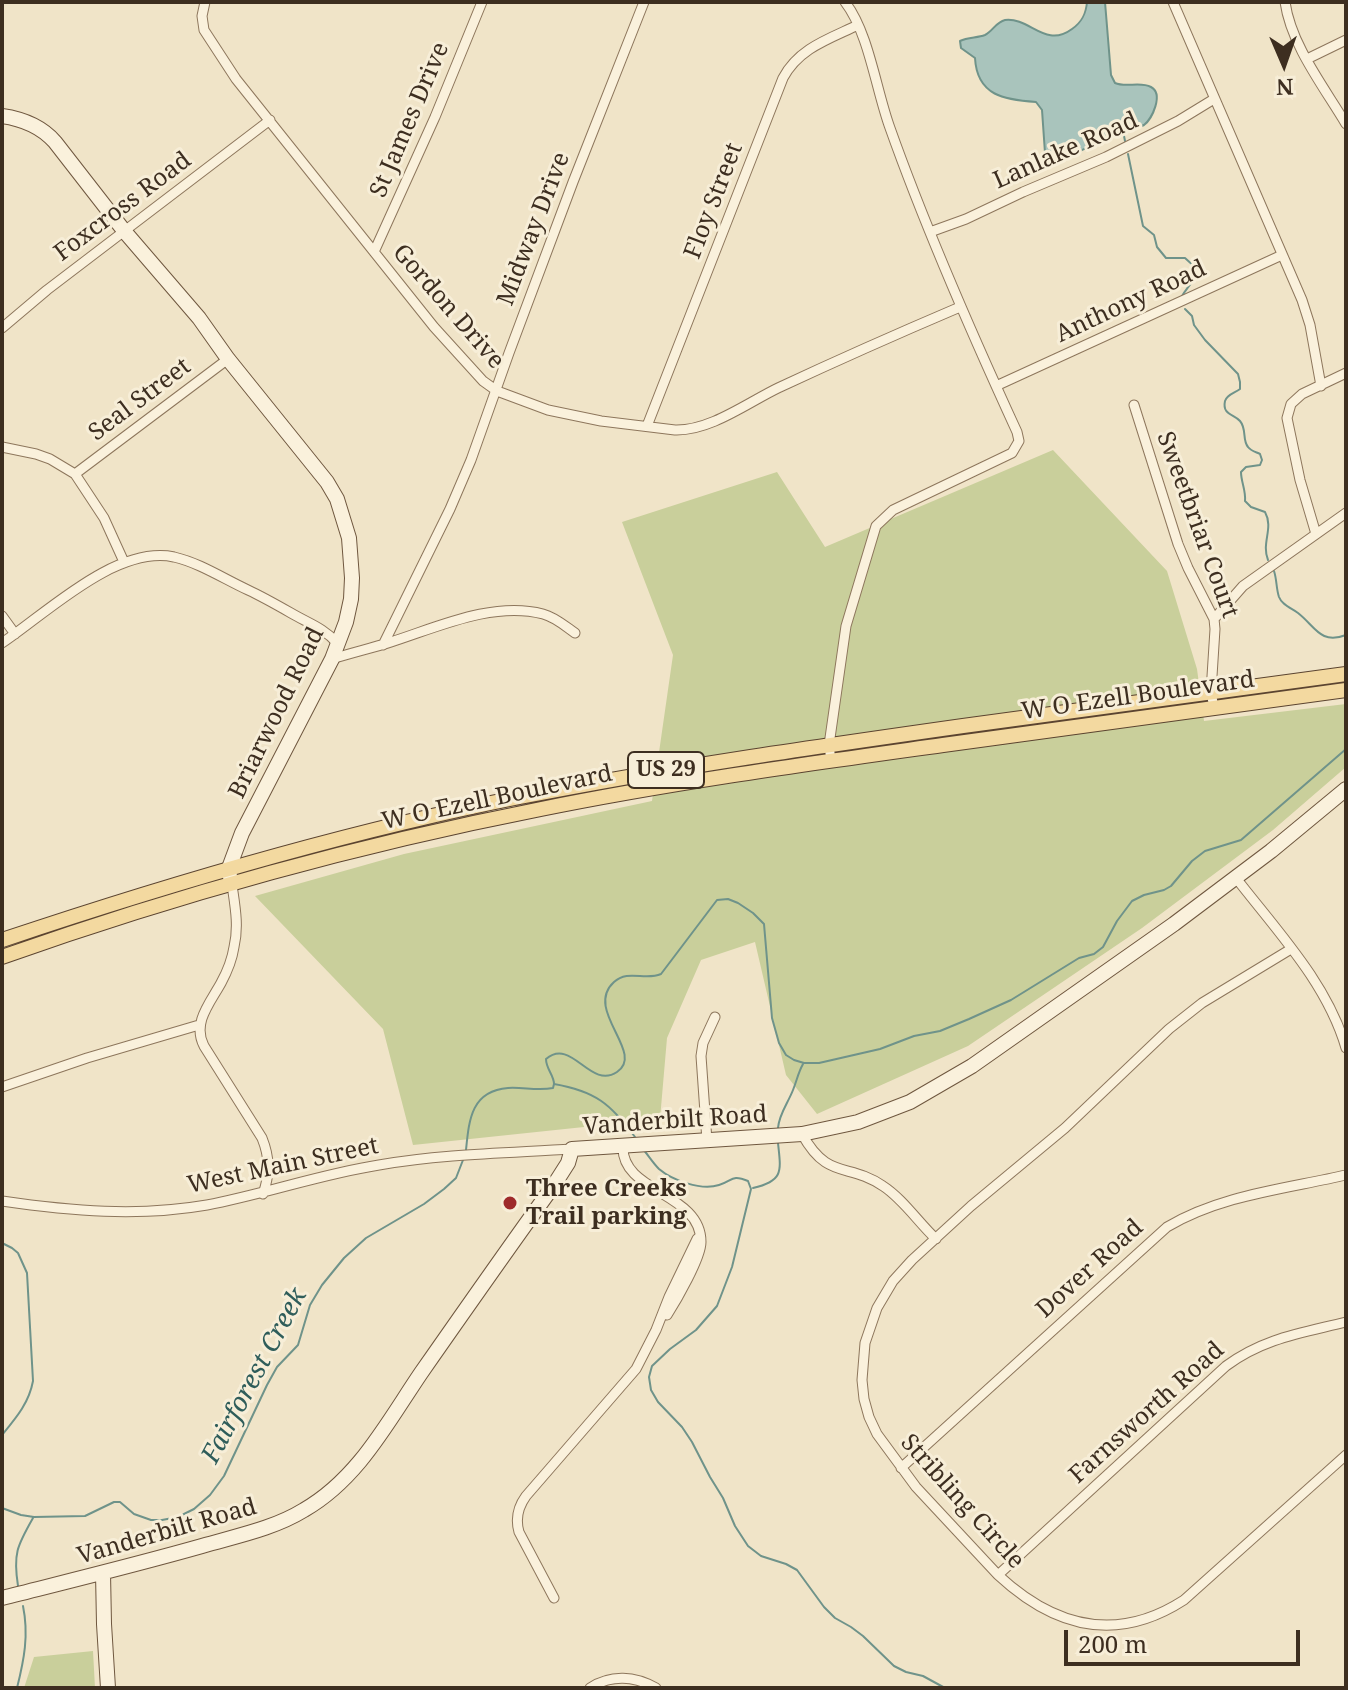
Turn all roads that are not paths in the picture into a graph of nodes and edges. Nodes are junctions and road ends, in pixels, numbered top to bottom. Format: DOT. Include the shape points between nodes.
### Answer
graph roads {
  1 [pos="205,2"];
  2 [pos="482,2"];
  3 [pos="644,2"];
  4 [pos="845,2"];
  5 [pos="1173,2"];
  6 [pos="1285,2"];
  7 [pos="858,25"];
  8 [pos="1346,40"];
  9 [pos="1307,59"];
  10 [pos="1214,99"];
  11 [pos="2,116"];
  12 [pos="270,120"];
  13 [pos="1346,124"];
  14 [pos="125,232"];
  15 [pos="930,232"];
  16 [pos="374,252"];
  17 [pos="1282,255"];
  18 [pos="960,307"];
  19 [pos="2,328"];
  20 [pos="228,359"];
  21 [pos="1346,373"];
  22 [pos="996,386"];
  23 [pos="1321,386"];
  24 [pos="497,391"];
  25 [pos="1134,405"];
  26 [pos="647,426"];
  27 [pos="2,447"];
  28 [pos="75,474"];
  29 [pos="1346,513"];
  30 [pos="1316,534"];
  31 [pos="124,562"];
  32 [pos="2,616"];
  33 [pos="1214,619"];
  34 [pos="575,633"];
  35 [pos="15,634"];
  36 [pos="2,643"];
  37 [pos="337,643"];
  38 [pos="383,645"];
  39 [pos="332,659"];
  40 [pos="1346,674"];
  41 [pos="1346,690"];
  42 [pos="1211,692"];
  43 [pos="1214,708"];
  44 [pos="829,745"];
  45 [pos="831,761"];
  46 [pos="690,766"];
  47 [pos="693,781"];
  48 [pos="1346,789"];
  49 [pos="373,831"];
  50 [pos="379,845"];
  51 [pos="229,868"];
  52 [pos="1236,878"];
  53 [pos="232,885"];
  54 [pos="2,940"];
  55 [pos="1291,949"];
  56 [pos="2,957"];
  57 [pos="715,1017"];
  58 [pos="199,1025"];
  59 [pos="1346,1048"];
  60 [pos="2,1087"];
  61 [pos="802,1134"];
  62 [pos="707,1141"];
  63 [pos="624,1146"];
  64 [pos="572,1149"];
  65 [pos="1346,1175"];
  66 [pos="263,1194"];
  67 [pos="2,1201"];
  68 [pos="936,1239"];
  69 [pos="1346,1322"];
  70 [pos="1346,1455"];
  71 [pos="901,1468"];
  72 [pos="103,1573"];
  73 [pos="998,1575"];
  74 [pos="2,1598"];
  75 [pos="554,1598"];
  76 [pos="108,1688"];
  77 [pos="590,1688"];
  78 [pos="656,1688"];
  1 -- 12 [label="street, Gordon Drive" via="207,36"];
  2 -- 16 [label="street, St James Drive"];
  3 -- 24 [label="street, Midway Drive"];
  4 -- 7 [label="street"];
  5 -- 10 [label="street"];
  6 -- 9 [label="street"];
  7 -- 15 [label="street"];
  7 -- 26 [label="street, Floy Street" via="805,52 787,69"];
  8 -- 9 [label="street"];
  9 -- 13 [label="street"];
  10 -- 15 [label="street, Lanlake Road" via="1106,157"];
  10 -- 17 [label="street"];
  11 -- 14 [label="street, Briarwood Road" via="30,123 49,135"];
  12 -- 14 [label="street, Foxcross Road"];
  12 -- 16 [label="street, Gordon Drive"];
  14 -- 19 [label="street, Foxcross Road"];
  14 -- 20 [label="street, Briarwood Road"];
  15 -- 18 [label="street"];
  16 -- 24 [label="street, Gordon Drive" via="434,327"];
  17 -- 22 [label="street, Anthony Road"];
  17 -- 23 [label="street" via="1307,312"];
  18 -- 22 [label="street"];
  18 -- 26 [label="street, Gordon Drive" via="698,427"];
  20 -- 28 [label="street, Seal Street"];
  20 -- 37 [label="street, Briarwood Road" via="327,482 340,509 352,578 346,622"];
  21 -- 23 [label="street"];
  22 -- 44 [label="street" via="1019,437 1012,453 893,510 873,531 846,626"];
  23 -- 30 [label="street" via="1296,399 1287,418"];
  24 -- 26 [label="street, Gordon Drive" via="574,417"];
  24 -- 38 [label="street, Midway Drive" via="450,509"];
  25 -- 33 [label="street, Sweetbriar Court" via="1178,544"];
  27 -- 28 [label="street" via="50,459"];
  28 -- 31 [label="street"];
  29 -- 30 [label="street"];
  30 -- 33 [label="street" via="1243,586"];
  31 -- 35 [label="street"];
  31 -- 37 [label="street" via="161,556 187,562 316,625"];
  32 -- 35 [label="street"];
  33 -- 42 [label="street, Sweetbriar Court"];
  34 -- 38 [label="street" via="543,614 506,611 462,619"];
  35 -- 36 [label="street"];
  37 -- 39 [label="street, Briarwood Road"];
  38 -- 39 [label="street"];
  39 -- 51 [label="street, Briarwood Road"];
  40 -- 42 [label="main road, W O Ezell Boulevard / US 29"];
  41 -- 43 [label="main road, W O Ezell Boulevard / US 29"];
  42 -- 43 [label="street, Sweetbriar Court"];
  42 -- 44 [label="main road, W O Ezell Boulevard / US 29"];
  43 -- 45 [label="main road, W O Ezell Boulevard / US 29"];
  44 -- 45 [label="street"];
  44 -- 46 [label="main road, W O Ezell Boulevard / US 29"];
  45 -- 47 [label="main road, W O Ezell Boulevard / US 29"];
  46 -- 47 [label="main road"];
  46 -- 49 [label="main road, W O Ezell Boulevard / US 29" via="517,797"];
  47 -- 50 [label="main road, W O Ezell Boulevard / US 29"];
  48 -- 52 [label="street, Vanderbilt Road"];
  49 -- 50 [label="main road"];
  49 -- 51 [label="main road, W O Ezell Boulevard / US 29"];
  50 -- 53 [label="main road, W O Ezell Boulevard / US 29"];
  51 -- 53 [label="street"];
  51 -- 54 [label="main road, W O Ezell Boulevard / US 29"];
  52 -- 55 [label="street"];
  52 -- 61 [label="street, Vanderbilt Road" via="1042,1019 935,1089 858,1122"];
  53 -- 56 [label="main road, W O Ezell Boulevard / US 29"];
  53 -- 58 [label="street" via="234,948"];
  55 -- 59 [label="street" via="1322,993"];
  55 -- 68 [label="street, Stribling Circle" via="1185,1016"];
  57 -- 62 [label="street" via="701,1056"];
  58 -- 60 [label="street"];
  58 -- 66 [label="street" via="201,1042 262,1138 268,1172"];
  61 -- 62 [label="street, Vanderbilt Road"];
  61 -- 68 [label="street" via="829,1165 891,1191"];
  62 -- 63 [label="street, Vanderbilt Road"];
  63 -- 64 [label="street, Vanderbilt Road"];
  63 -- 75 [label="street" via="630,1167 690,1211 700,1236 628,1381 519,1509 519,1532"];
  64 -- 66 [label="street, West Main Street" via="398,1162"];
  64 -- 72 [label="street, Vanderbilt Road" via="526,1226 372,1446 337,1486 275,1524"];
  65 -- 71 [label="street, Dover Road" via="1225,1202 1167,1227"];
  66 -- 67 [label="street, West Main Street" via="136,1212"];
  68 -- 71 [label="street, Stribling Circle" via="886,1292 865,1343 862,1380 869,1417"];
  69 -- 73 [label="street, Farnsworth Road" via="1272,1340 1226,1366"];
  70 -- 73 [label="street, Stribling Circle" via="1184,1600 1141,1621 1113,1626 1074,1622 1037,1605"];
  71 -- 73 [label="street, Stribling Circle"];
  72 -- 74 [label="street, Vanderbilt Road"];
  72 -- 76 [label="street"];
  77 -- 78 [label="street" via="621,1678"];
}
